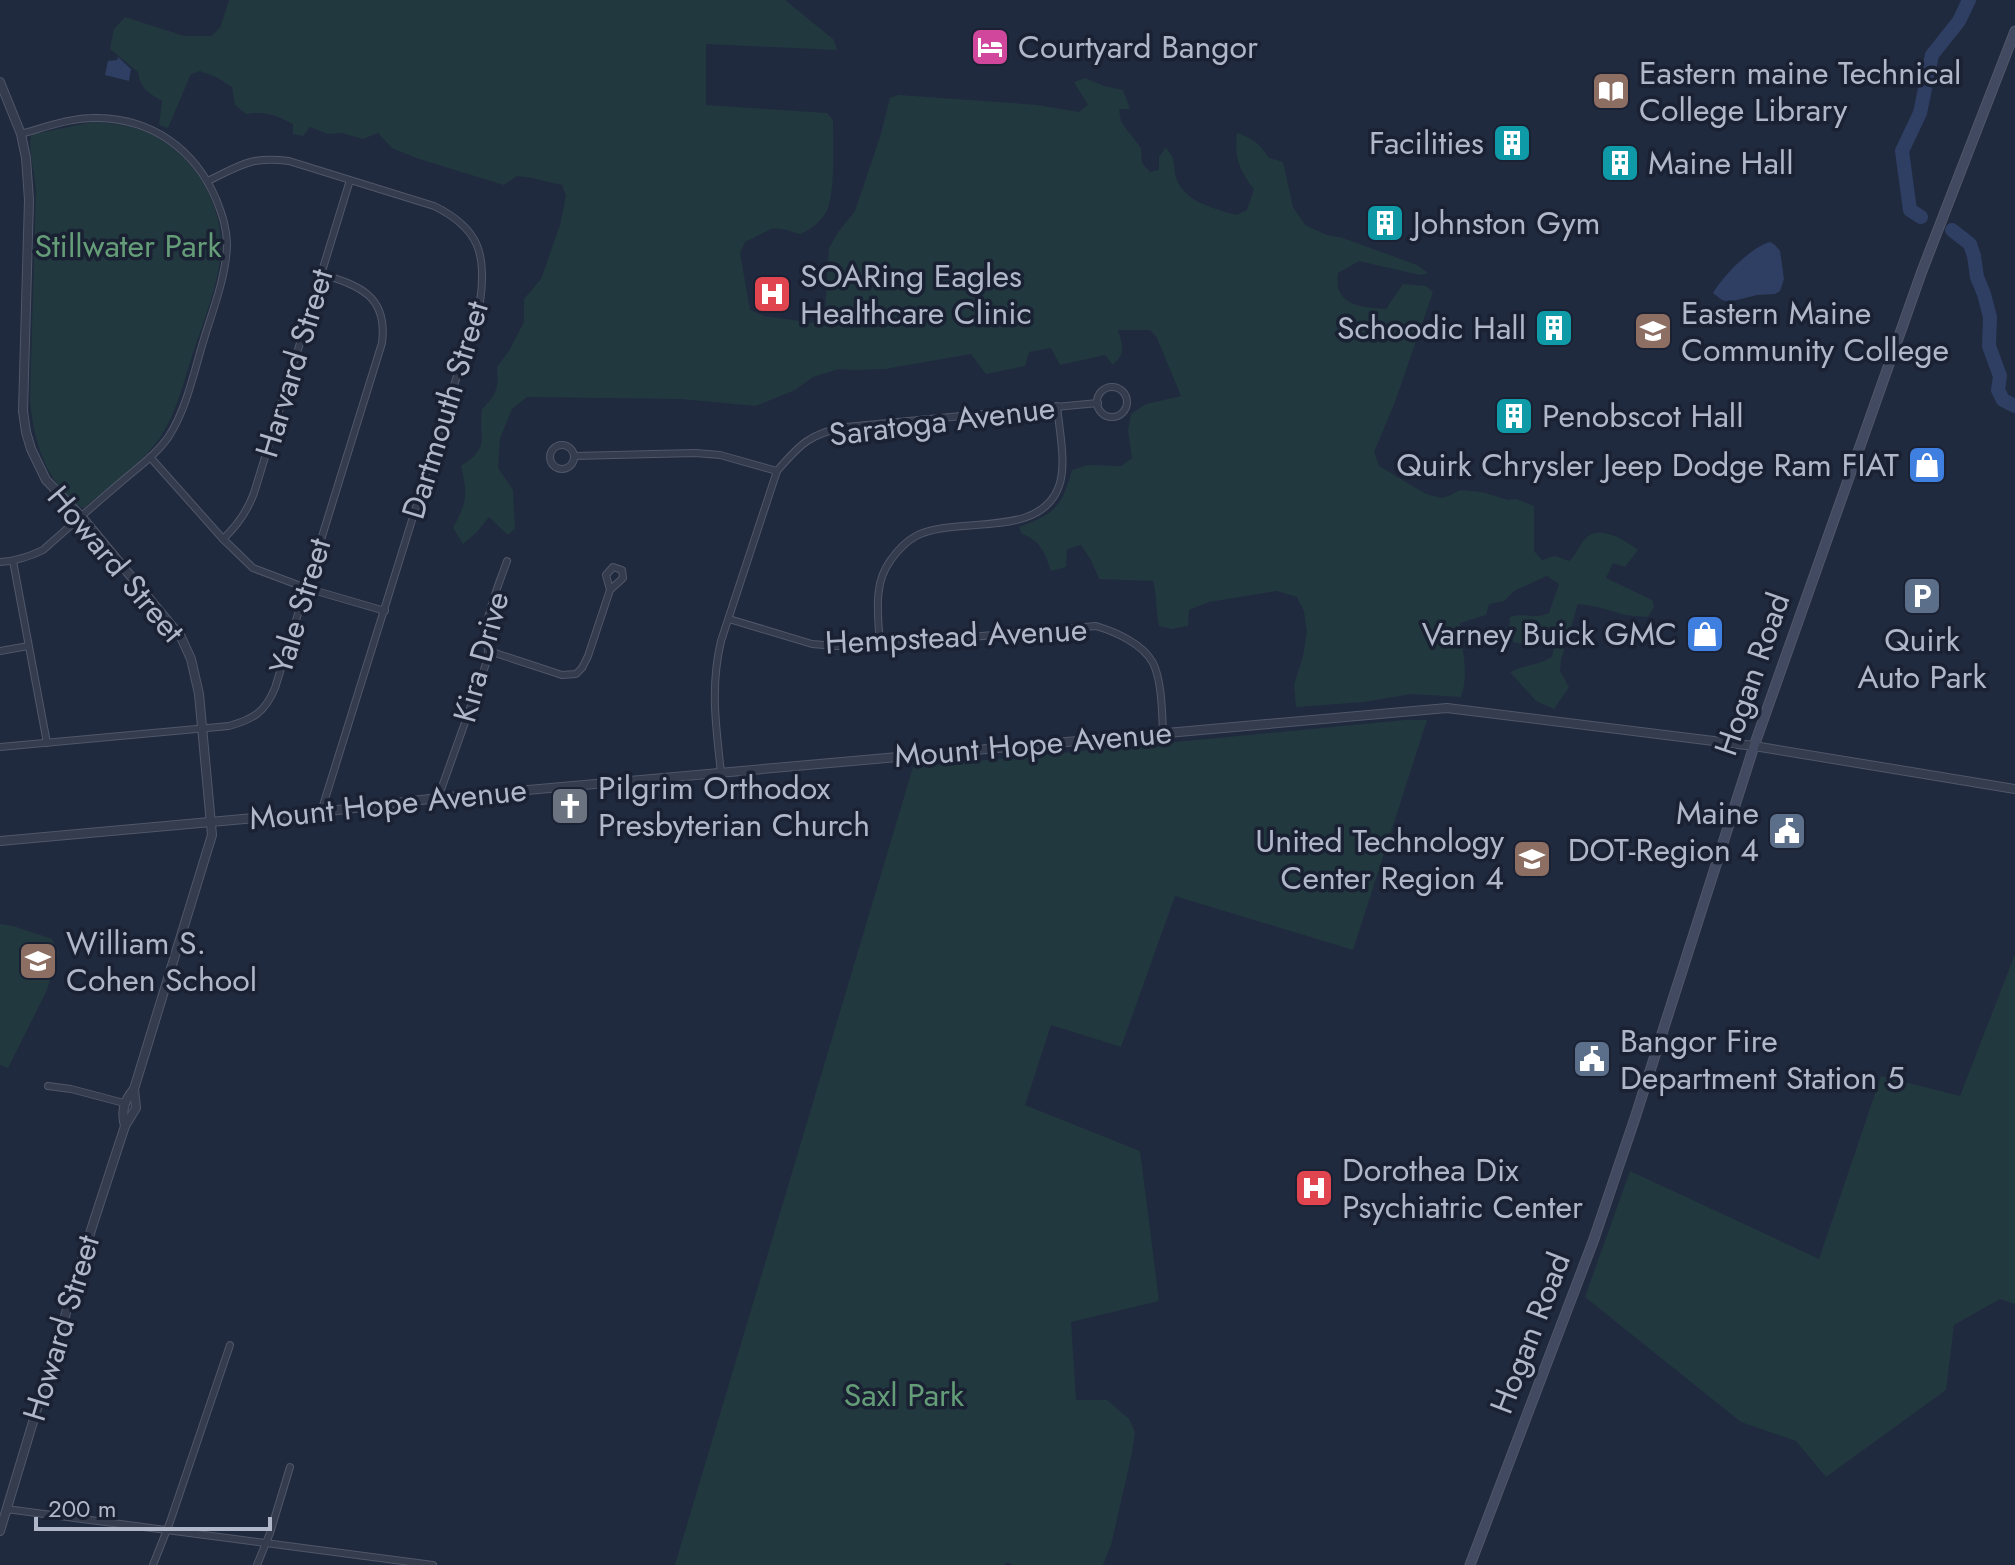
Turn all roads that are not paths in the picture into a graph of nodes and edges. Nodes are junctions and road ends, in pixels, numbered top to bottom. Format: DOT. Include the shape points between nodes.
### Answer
graph roads {
  1 [pos="2015,31"];
  2 [pos="0,82"];
  3 [pos="21,134"];
  4 [pos="350,180"];
  5 [pos="208,181"];
  6 [pos="322,274"];
  7 [pos="1098,403"];
  8 [pos="1057,406"];
  9 [pos="574,456"];
  10 [pos="150,457"];
  11 [pos="777,471"];
  12 [pos="81,516"];
  13 [pos="223,539"];
  14 [pos="13,561"];
  15 [pos="507,561"];
  16 [pos="0,562"];
  17 [pos="306,588"];
  18 [pos="610,590"];
  19 [pos="385,611"];
  20 [pos="729,619"];
  21 [pos="880,645"];
  22 [pos="28,646"];
  23 [pos="0,651"];
  24 [pos="489,651"];
  25 [pos="203,728"];
  26 [pos="1163,732"];
  27 [pos="47,743"];
  28 [pos="1754,746"];
  29 [pos="0,747"];
  30 [pos="721,773"];
  31 [pos="2015,789"];
  32 [pos="438,798"];
  33 [pos="321,812"];
  34 [pos="211,821"];
  35 [pos="0,841"];
  36 [pos="48,1086"];
  37 [pos="134,1089"];
  38 [pos="124,1103"];
  39 [pos="125,1126"];
  40 [pos="230,1345"];
  41 [pos="290,1467"];
  42 [pos="3,1509"];
  43 [pos="0,1531"];
  44 [pos="167,1531"];
  45 [pos="264,1543"];
  46 [pos="153,1565"];
  47 [pos="257,1565"];
  48 [pos="433,1565"];
  49 [pos="1470,1565"];
  1 -- 28 [label="main road, Hogan Road" via="1922,271"];
  2 -- 3 [label="street, Howard Street"];
  3 -- 5 [label="street" via="73,120 134,123 182,149"];
  3 -- 12 [label="street, Howard Street" via="29,200 26,432 46,480"];
  4 -- 5 [label="street, Dartmouth Street" via="269,158"];
  4 -- 6 [label="street, Harvard Street"];
  4 -- 19 [label="street, Dartmouth Street" via="454,216 477,243 482,263 480,302"];
  5 -- 10 [label="street" via="226,226 225,261 183,407 169,436"];
  6 -- 13 [label="street, Harvard Street" via="250,504"];
  6 -- 17 [label="street, Yale Street" via="351,283 373,298 384,330"];
  7 -- 7 [label="street, Saratoga Avenue" via="1106,415 1115,416 1127,401 1124,393 1111,387 1103,390"];
  7 -- 8 [label="street, Saratoga Avenue"];
  8 -- 11 [label="street, Saratoga Avenue" via="826,430 793,452"];
  8 -- 21 [label="street" via="1062,465 1052,497 1029,517 933,530 903,544 886,567 878,592"];
  9 -- 9 [label="street" via="568,446 560,445 549,458 553,466 565,469"];
  9 -- 11 [label="street" via="695,453"];
  10 -- 12 [label="street"];
  10 -- 13 [label="street"];
  11 -- 20 [label="street, Saratoga Avenue"];
  12 -- 14 [label="street" via="43,550"];
  12 -- 25 [label="street, Howard Street" via="181,637 191,659"];
  13 -- 17 [label="street" via="253,568"];
  14 -- 16 [label="street"];
  14 -- 22 [label="street"];
  15 -- 24 [label="street, Kira Drive" via="488,619"];
  17 -- 19 [label="street"];
  17 -- 25 [label="street, Yale Street" via="268,704 244,721"];
  18 -- 24 [label="street" via="588,656 576,674 562,675"];
  19 -- 33 [label="street, Dartmouth Street"];
  20 -- 21 [label="street, Hempstead Avenue" via="812,644"];
  20 -- 30 [label="street, Saratoga Avenue" via="715,667"];
  21 -- 26 [label="street, Hempstead Avenue" via="1096,626 1127,638 1153,663"];
  22 -- 23 [label="street"];
  22 -- 27 [label="street"];
  24 -- 32 [label="street, Kira Drive"];
  25 -- 27 [label="street, Yale Street"];
  25 -- 34 [label="street, Howard Street"];
  26 -- 28 [label="street, Mount Hope Avenue" via="1447,708"];
  26 -- 30 [label="street, Mount Hope Avenue"];
  27 -- 29 [label="street, Yale Street"];
  28 -- 31 [label="street, Mount Hope Avenue"];
  28 -- 49 [label="main road, Hogan Road" via="1594,1239"];
  30 -- 32 [label="street, Mount Hope Avenue"];
  32 -- 33 [label="street, Mount Hope Avenue"];
  33 -- 34 [label="street, Mount Hope Avenue"];
  34 -- 35 [label="street, Mount Hope Avenue"];
  34 -- 37 [label="street, Howard Street" via="207,856"];
  36 -- 38 [label="street"];
  37 -- 38 [label="street, Howard Street"];
  37 -- 39 [label="street, Howard Street" via="136,1108"];
  38 -- 39 [label="street, Howard Street"];
  39 -- 42 [label="street, Howard Street"];
  40 -- 44 [label="street"];
  41 -- 45 [label="street"];
  42 -- 43 [label="street, Howard Street"];
  42 -- 44 [label="street"];
  44 -- 45 [label="street"];
  44 -- 46 [label="street"];
  45 -- 47 [label="street"];
  45 -- 48 [label="street"];
}
